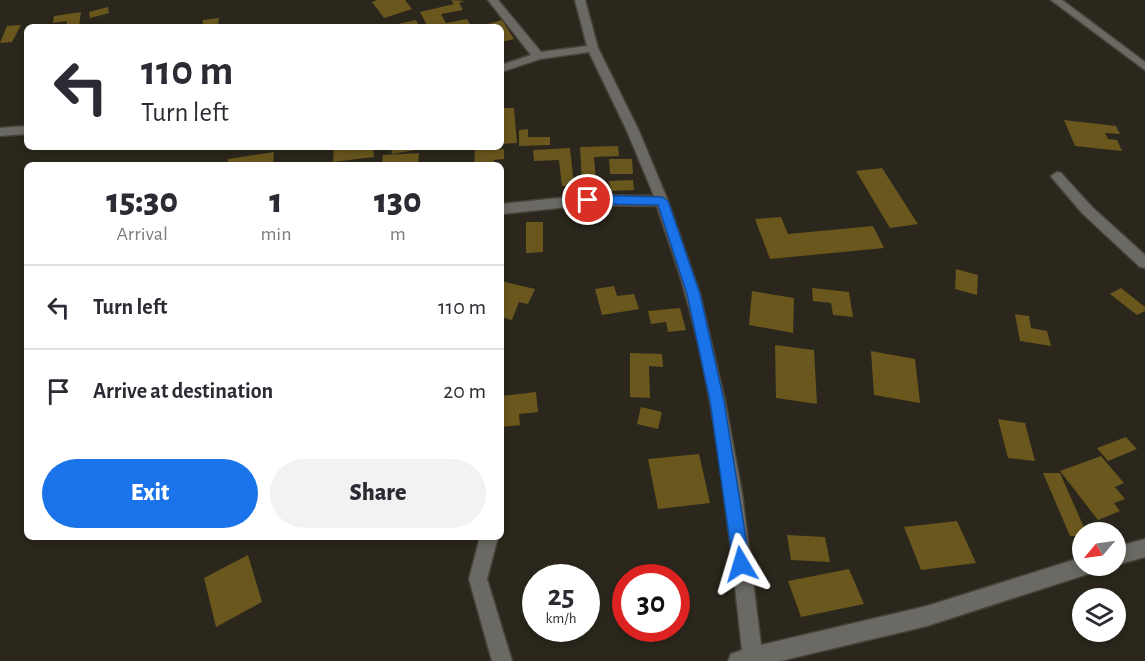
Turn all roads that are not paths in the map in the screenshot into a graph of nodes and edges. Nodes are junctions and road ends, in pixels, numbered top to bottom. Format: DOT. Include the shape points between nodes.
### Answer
graph roads {
  1 [pos="493,0"];
  2 [pos="580,0"];
  3 [pos="1056,0"];
  4 [pos="593,48"];
  5 [pos="538,56"];
  6 [pos="1145,67"];
  7 [pos="504,68"];
  8 [pos="24,130"];
  9 [pos="0,132"];
  10 [pos="1057,176"];
  11 [pos="662,201"];
  12 [pos="504,209"];
  13 [pos="1145,263"];
  14 [pos="488,540"];
  15 [pos="1145,548"];
  16 [pos="1126,553"];
  17 [pos="1072,570"];
  18 [pos="748,660"];
  19 [pos="502,661"];
  1 -- 5 [label="street"];
  2 -- 4 [label="street"];
  3 -- 6 [label="street"];
  4 -- 5 [label="street"];
  4 -- 11 [label="street"];
  5 -- 7 [label="street"];
  8 -- 9 [label="street"];
  10 -- 13 [label="street" via="1087,210"];
  11 -- 12 [label="street" via="588,200"];
  11 -- 18 [label="street" via="693,294 717,401 733,493"];
  14 -- 19 [label="street" via="478,579"];
  15 -- 16 [label="street"];
  17 -- 18 [label="street" via="927,616"];
}
